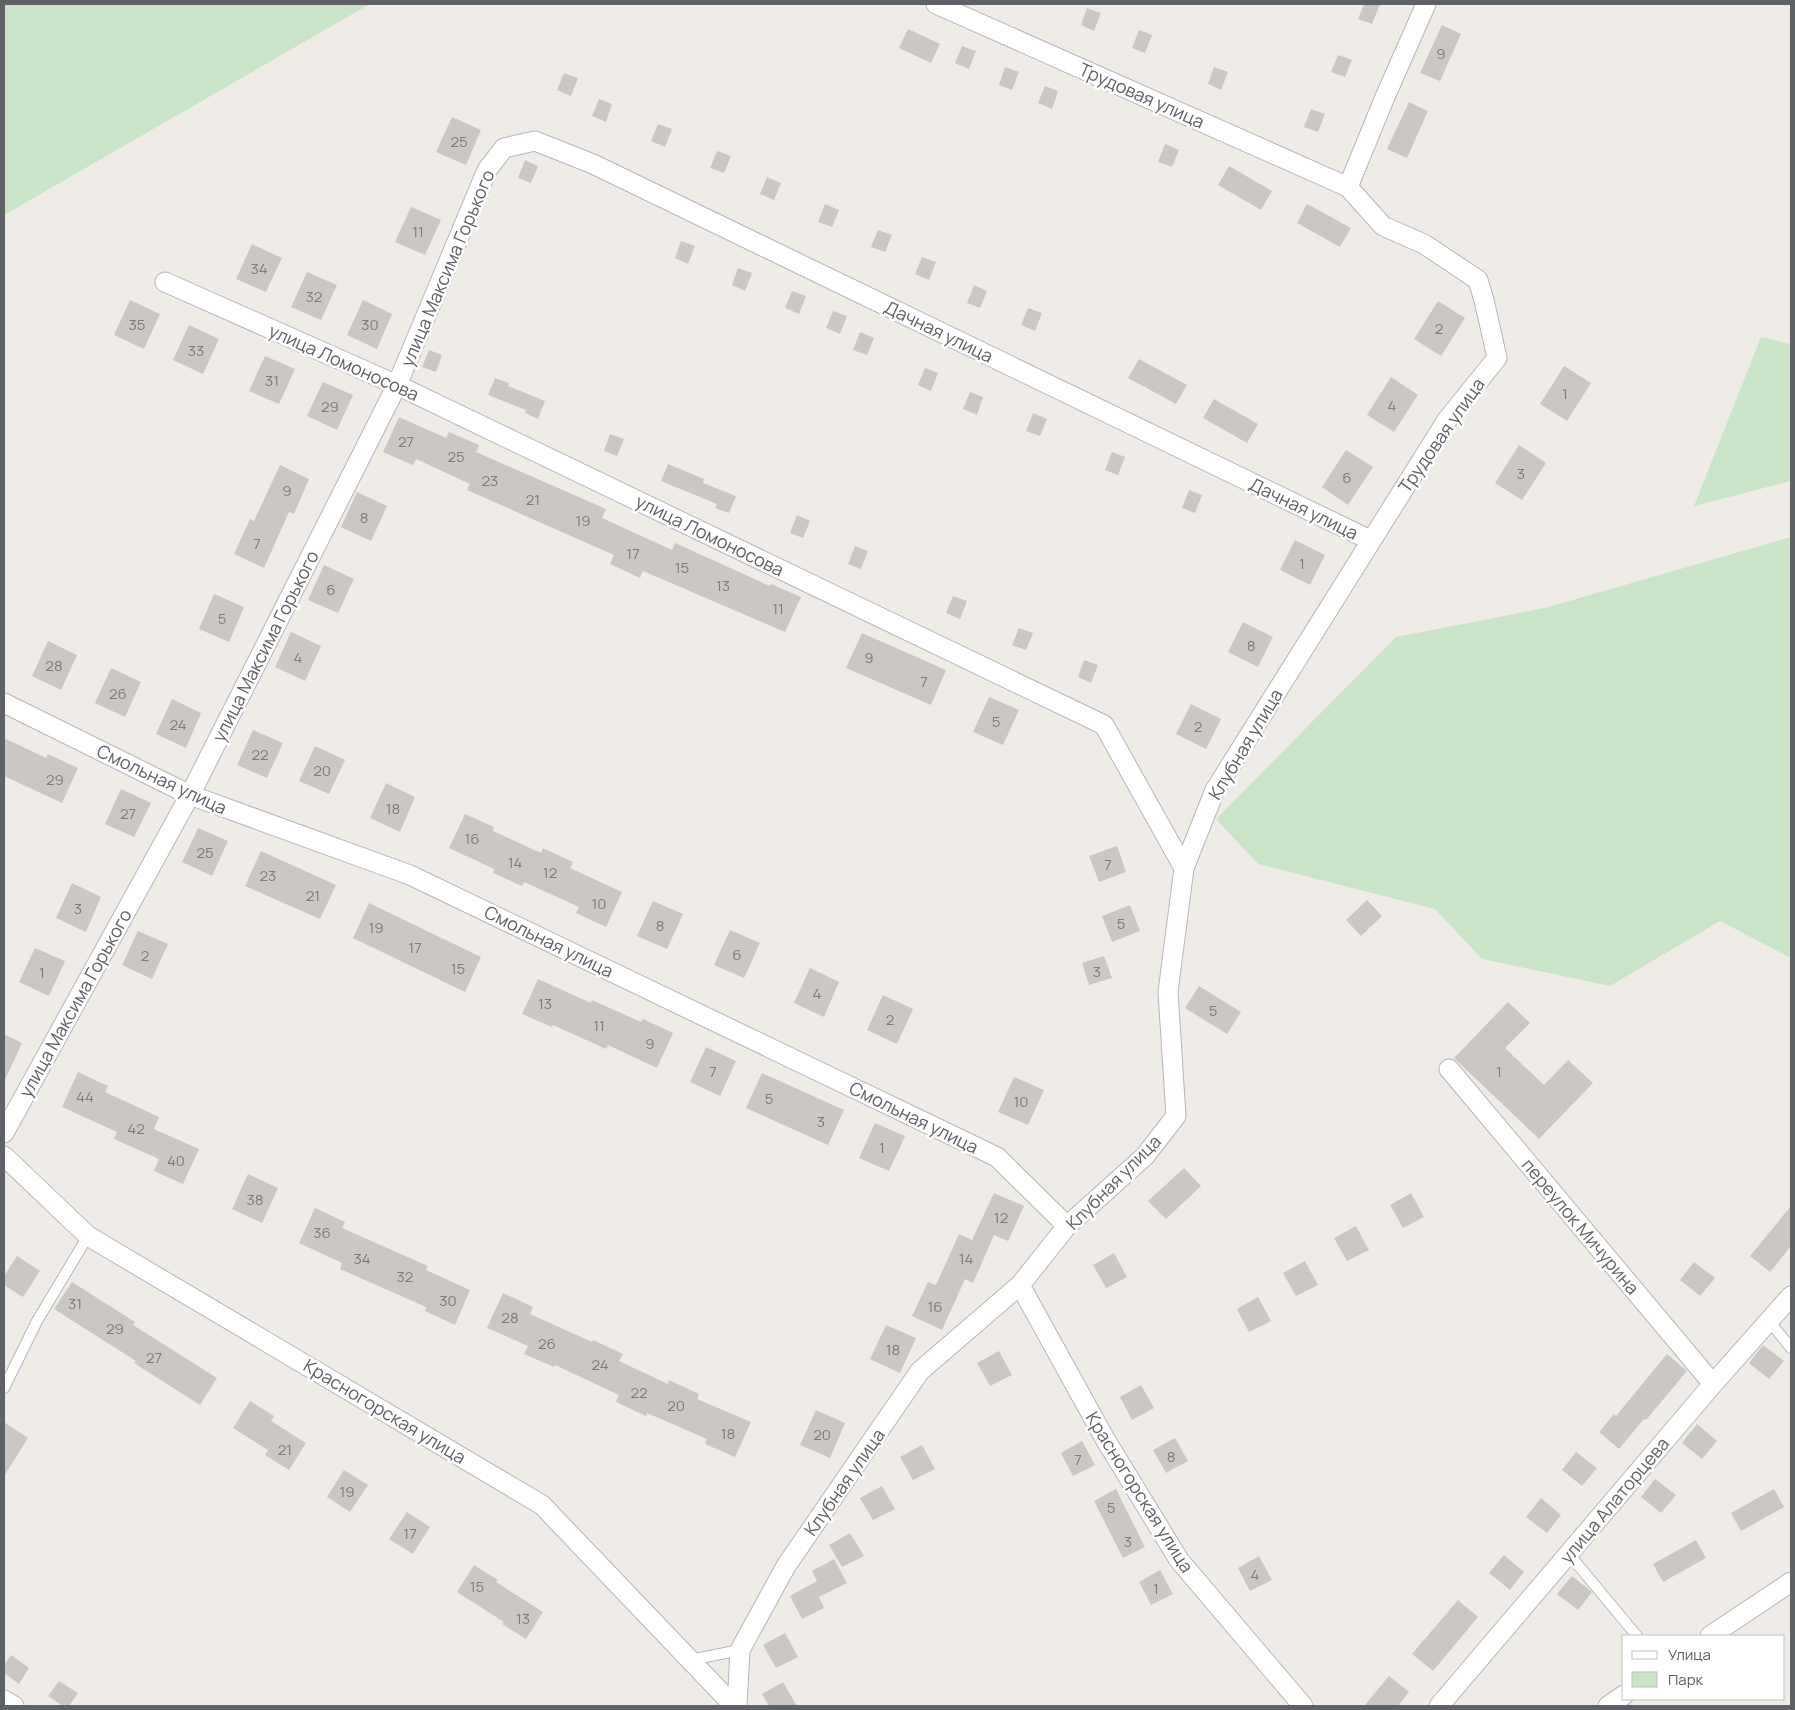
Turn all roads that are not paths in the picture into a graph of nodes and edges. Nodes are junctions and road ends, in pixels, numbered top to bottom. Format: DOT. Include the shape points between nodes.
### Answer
graph roads {
  1 [pos="936,4"];
  2 [pos="1426,4"];
  3 [pos="504,148"];
  4 [pos="1348,187"];
  5 [pos="165,282"];
  6 [pos="397,385"];
  7 [pos="1370,540"];
  8 [pos="4,703"];
  9 [pos="190,796"];
  10 [pos="1184,868"];
  11 [pos="1449,1069"];
  12 [pos="4,1133"];
  13 [pos="4,1156"];
  14 [pos="1067,1226"];
  15 [pos="88,1236"];
  16 [pos="1020,1285"];
  17 [pos="1791,1296"];
  18 [pos="1769,1321"];
  19 [pos="1791,1348"];
  20 [pos="1713,1384"];
  21 [pos="4,1388"];
  22 [pos="1568,1553"];
  23 [pos="1791,1582"];
  24 [pos="1636,1635"];
  25 [pos="1712,1635"];
  26 [pos="740,1650"];
  27 [pos="690,1660"];
  28 [pos="4,1700"];
  29 [pos="14,1706"];
  30 [pos="736,1706"];
  31 [pos="1303,1706"];
  32 [pos="1439,1706"];
  1 -- 4 [label="street, Трудовая улица"];
  2 -- 4 [label="street"];
  3 -- 6 [label="street, улица Максима Горького" via="487,170"];
  3 -- 7 [label="street, Дачная улица" via="535,141 592,164"];
  4 -- 7 [label="street, Трудовая улица" via="1383,226 1424,244 1478,280 1496,358 1447,420"];
  5 -- 6 [label="street, улица Ломоносова"];
  6 -- 9 [label="street, улица Максима Горького"];
  6 -- 10 [label="street, улица Ломоносова" via="1104,725"];
  7 -- 10 [label="street, Клубная улица" via="1215,790"];
  8 -- 9 [label="street, Смольная улица"];
  9 -- 12 [label="street, улица Максима Горького"];
  9 -- 14 [label="street, Смольная улица" via="410,875 996,1157"];
  10 -- 14 [label="street, Клубная улица" via="1168,992 1176,1116 1145,1156"];
  11 -- 20 [label="street, переулок Мичурина"];
  13 -- 15 [label="street, Красногорская улица"];
  14 -- 16 [label="street, Клубная улица"];
  15 -- 21 [label="lane" via="37,1321"];
  15 -- 27 [label="street, Красногорская улица" via="542,1505"];
  16 -- 26 [label="street, Клубная улица" via="920,1371 786,1566"];
  16 -- 31 [label="street, Красногорская улица" via="1105,1439 1179,1560"];
  17 -- 18 [label="street, улица Алаторцева"];
  18 -- 19 [label="lane"];
  18 -- 20 [label="street, улица Алаторцева"];
  20 -- 22 [label="street, улица Алаторцева"];
  22 -- 24 [label="lane"];
  22 -- 32 [label="street, улица Алаторцева"];
  23 -- 25 [label="street"];
  26 -- 27 [label="lane"];
  26 -- 30 [label="street, Клубная улица"];
  27 -- 30 [label="street, Красногорская улица"];
  28 -- 29 [label="street"];
}
